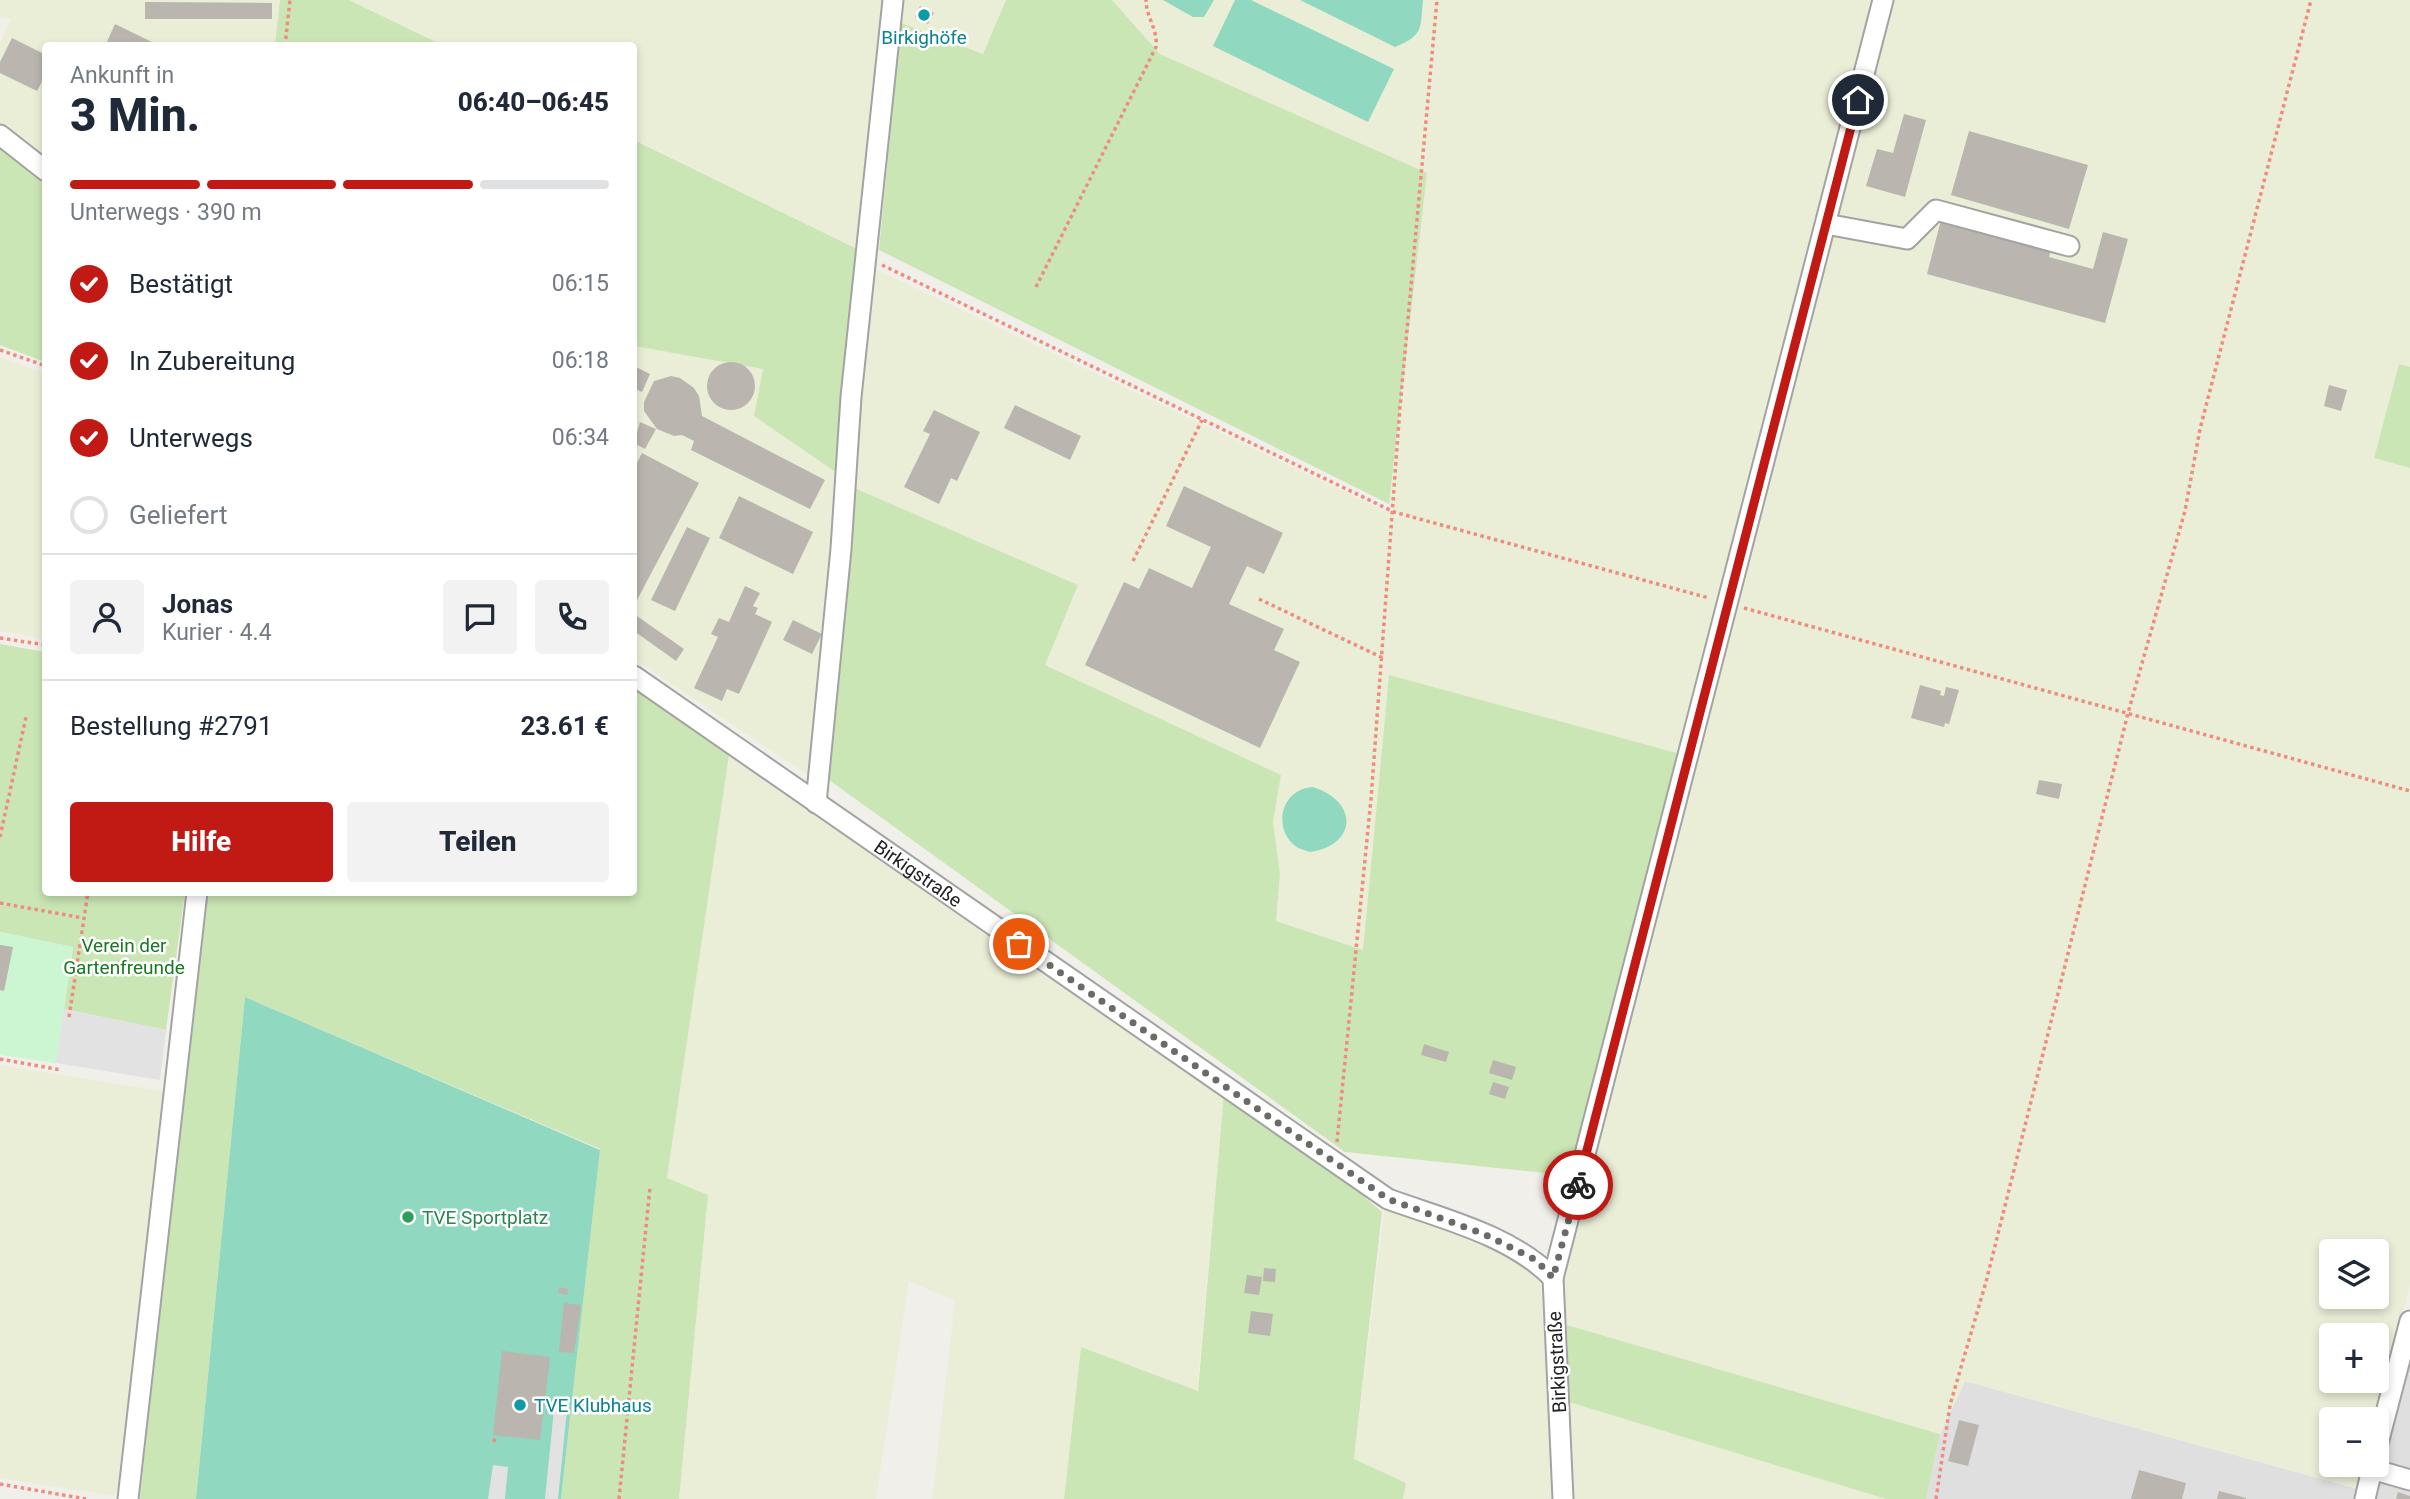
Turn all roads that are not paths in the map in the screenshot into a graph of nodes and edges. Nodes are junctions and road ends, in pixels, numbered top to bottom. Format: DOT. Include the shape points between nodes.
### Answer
graph roads {
  1 [pos="893,0"];
  2 [pos="1883,0"];
  3 [pos="0,135"];
  4 [pos="42,167"];
  5 [pos="1826,224"];
  6 [pos="2069,246"];
  7 [pos="637,678"];
  8 [pos="816,803"];
  9 [pos="197,896"];
  10 [pos="1553,1278"];
  11 [pos="2409,1321"];
  12 [pos="2388,1407"];
  13 [pos="2389,1470"];
  14 [pos="2370,1477"];
  15 [pos="2410,1480"];
  16 [pos="128,1499"];
  17 [pos="1563,1499"];
  18 [pos="2365,1499"];
  1 -- 8 [label="street" via="851,397"];
  2 -- 5 [label="street"];
  3 -- 4 [label="street"];
  5 -- 6 [label="street" via="1907,239 1936,210"];
  5 -- 10 [label="street"];
  7 -- 8 [label="street, Birkigstraße"];
  8 -- 10 [label="street, Birkigstraße" via="1388,1199 1484,1234 1536,1260"];
  9 -- 16 [label="street"];
  10 -- 17 [label="street, Birkigstraße"];
  11 -- 12 [label="street"];
  13 -- 15 [label="street"];
  14 -- 18 [label="street"];
}
